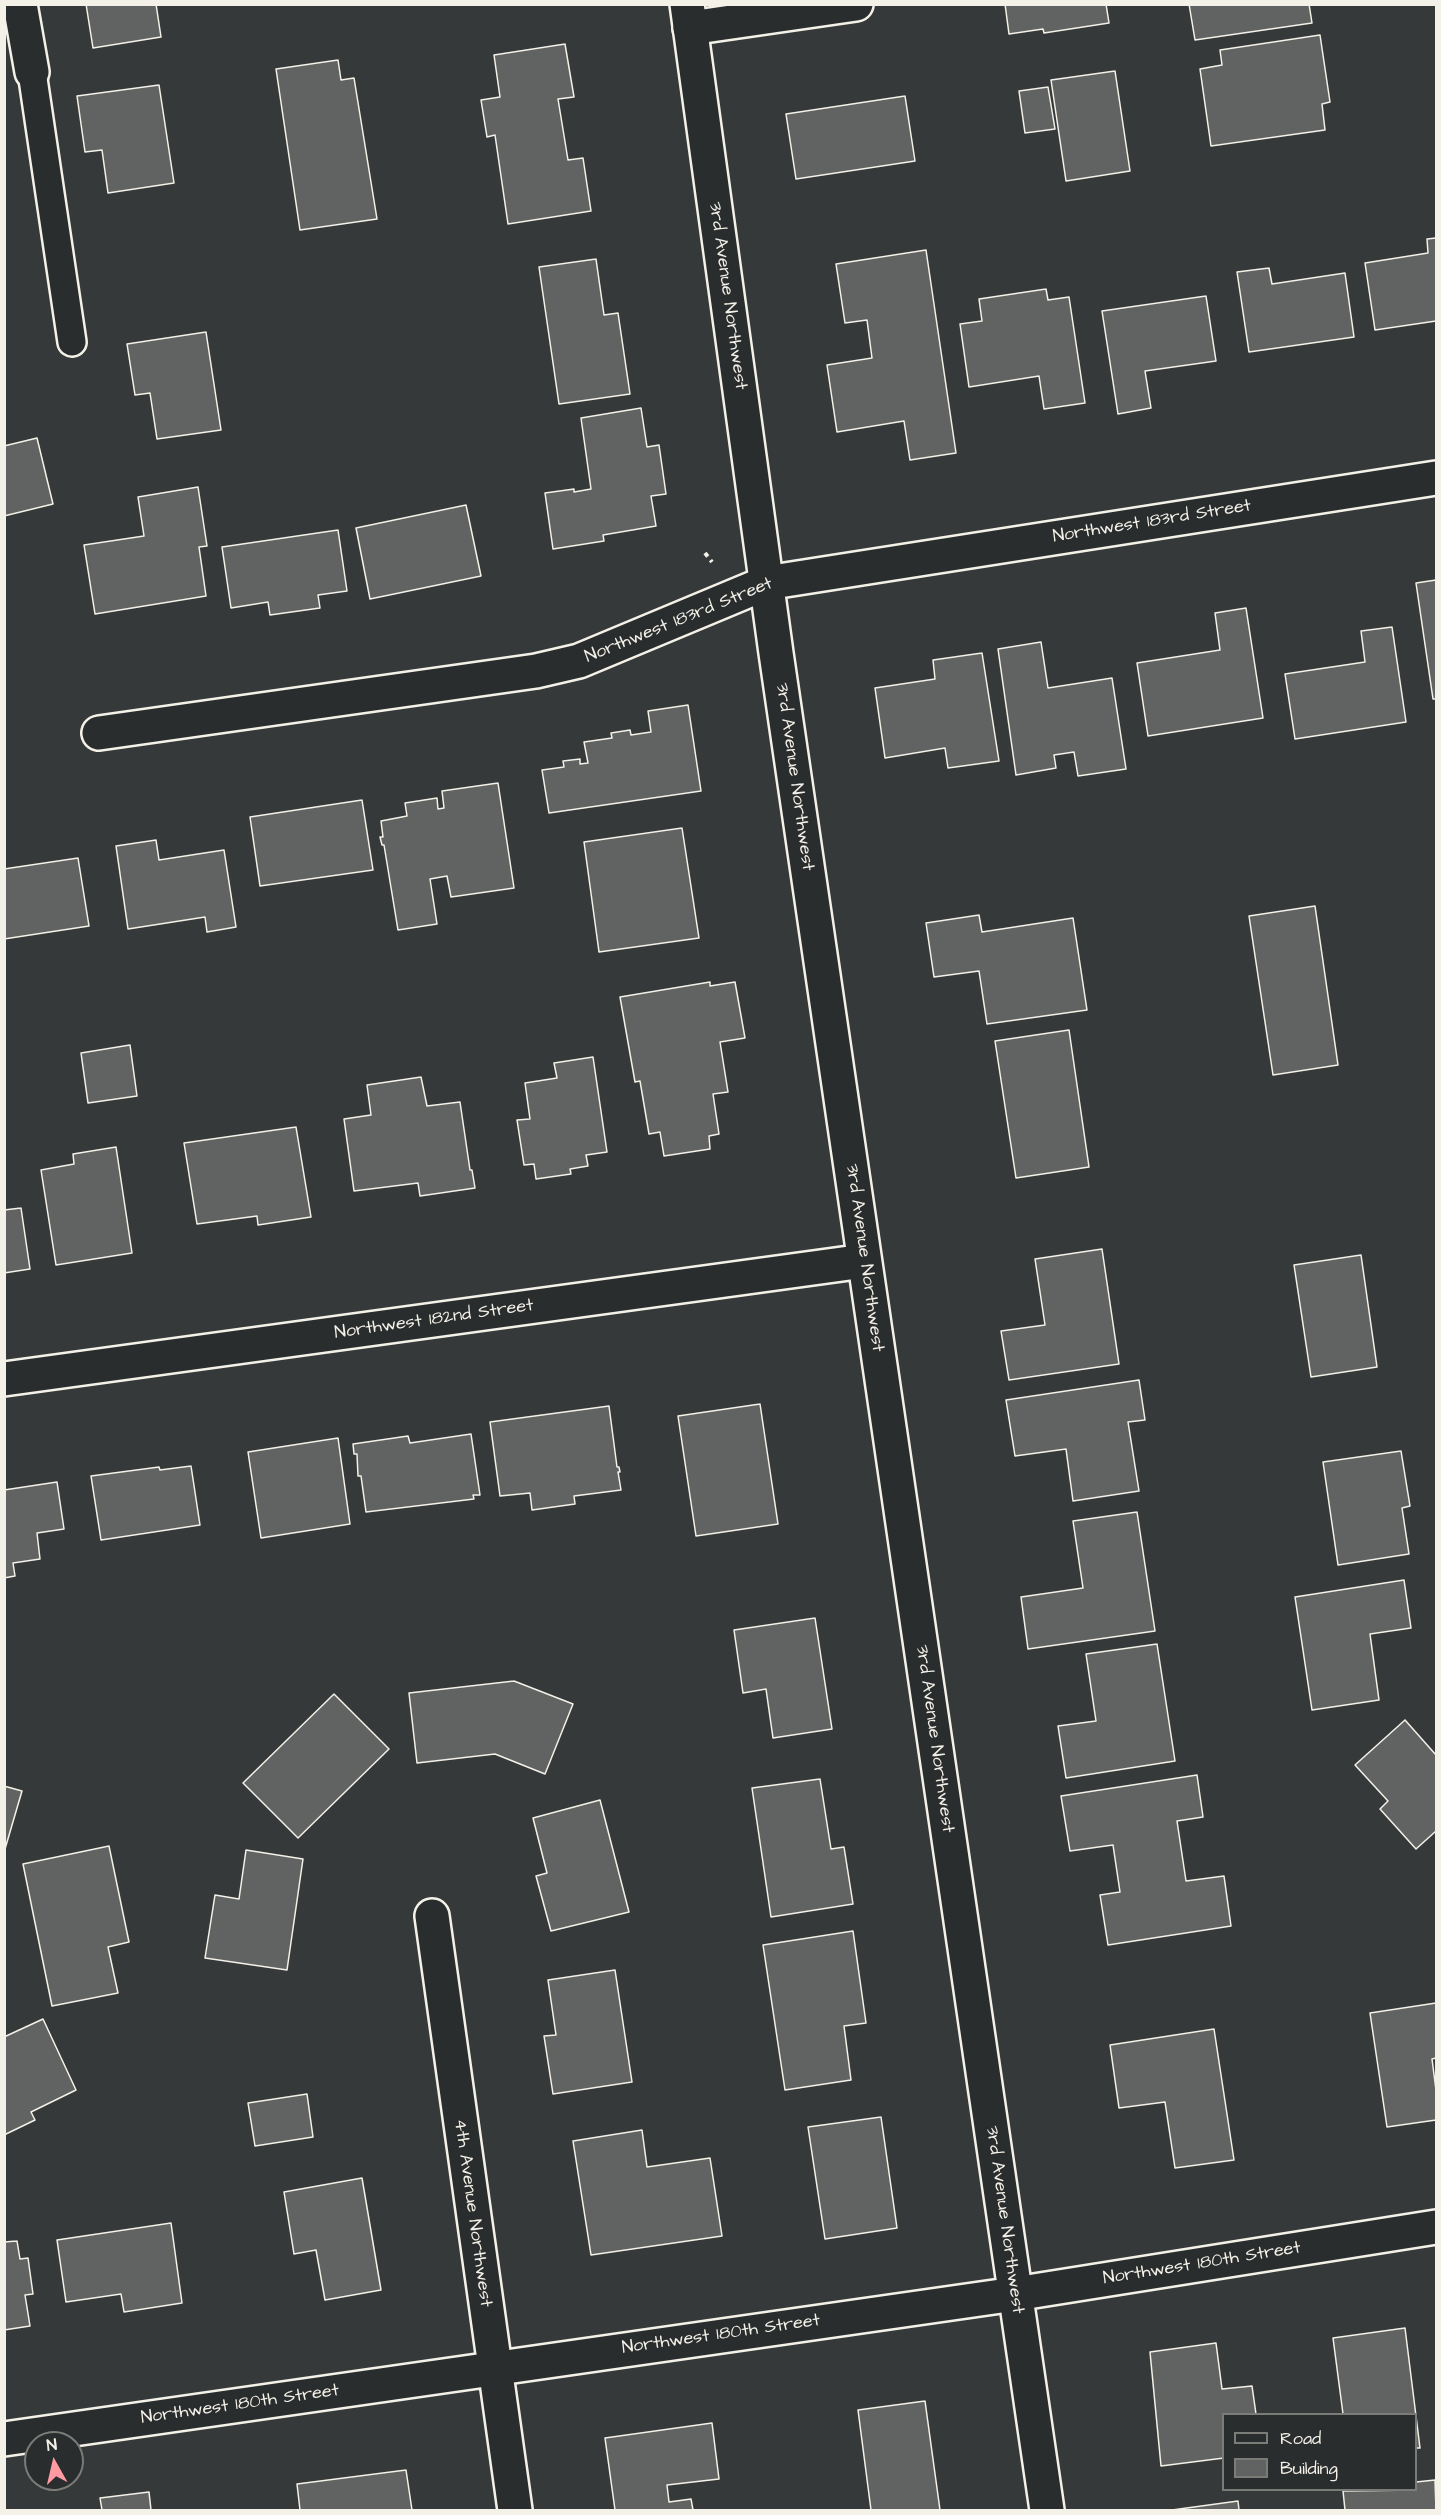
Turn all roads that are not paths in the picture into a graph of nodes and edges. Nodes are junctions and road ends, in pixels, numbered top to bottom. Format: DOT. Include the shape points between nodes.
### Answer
graph roads {
  1 [pos="20,4"];
  2 [pos="856,4"];
  3 [pos="689,16"];
  4 [pos="32,72"];
  5 [pos="72,342"];
  6 [pos="1437,478"];
  7 [pos="766,583"];
  8 [pos="99,732"];
  9 [pos="864,1261"];
  10 [pos="4,1379"];
  11 [pos="432,1916"];
  12 [pos="1437,2227"];
  13 [pos="1015,2294"];
  14 [pos="493,2368"];
  15 [pos="4,2439"];
  16 [pos="515,2511"];
  17 [pos="1047,2511"];
  1 -- 4 [label="street"];
  2 -- 3 [label="street"];
  3 -- 7 [label="street, 3rd Avenue Northwest"];
  4 -- 5 [label="lane"];
  6 -- 7 [label="street, Northwest 183rd Street"];
  7 -- 8 [label="street, Northwest 183rd Street" via="579,661 536,671"];
  7 -- 9 [label="street, 3rd Avenue Northwest"];
  9 -- 10 [label="street, Northwest 182nd Street"];
  9 -- 13 [label="street, 3rd Avenue Northwest"];
  11 -- 14 [label="street, 4th Avenue Northwest"];
  12 -- 13 [label="street, Northwest 180th Street"];
  13 -- 14 [label="street, Northwest 180th Street"];
  13 -- 17 [label="street, 3rd Avenue Northwest"];
  14 -- 15 [label="street, Northwest 180th Street"];
  14 -- 16 [label="street, 4th Avenue Northwest"];
}
